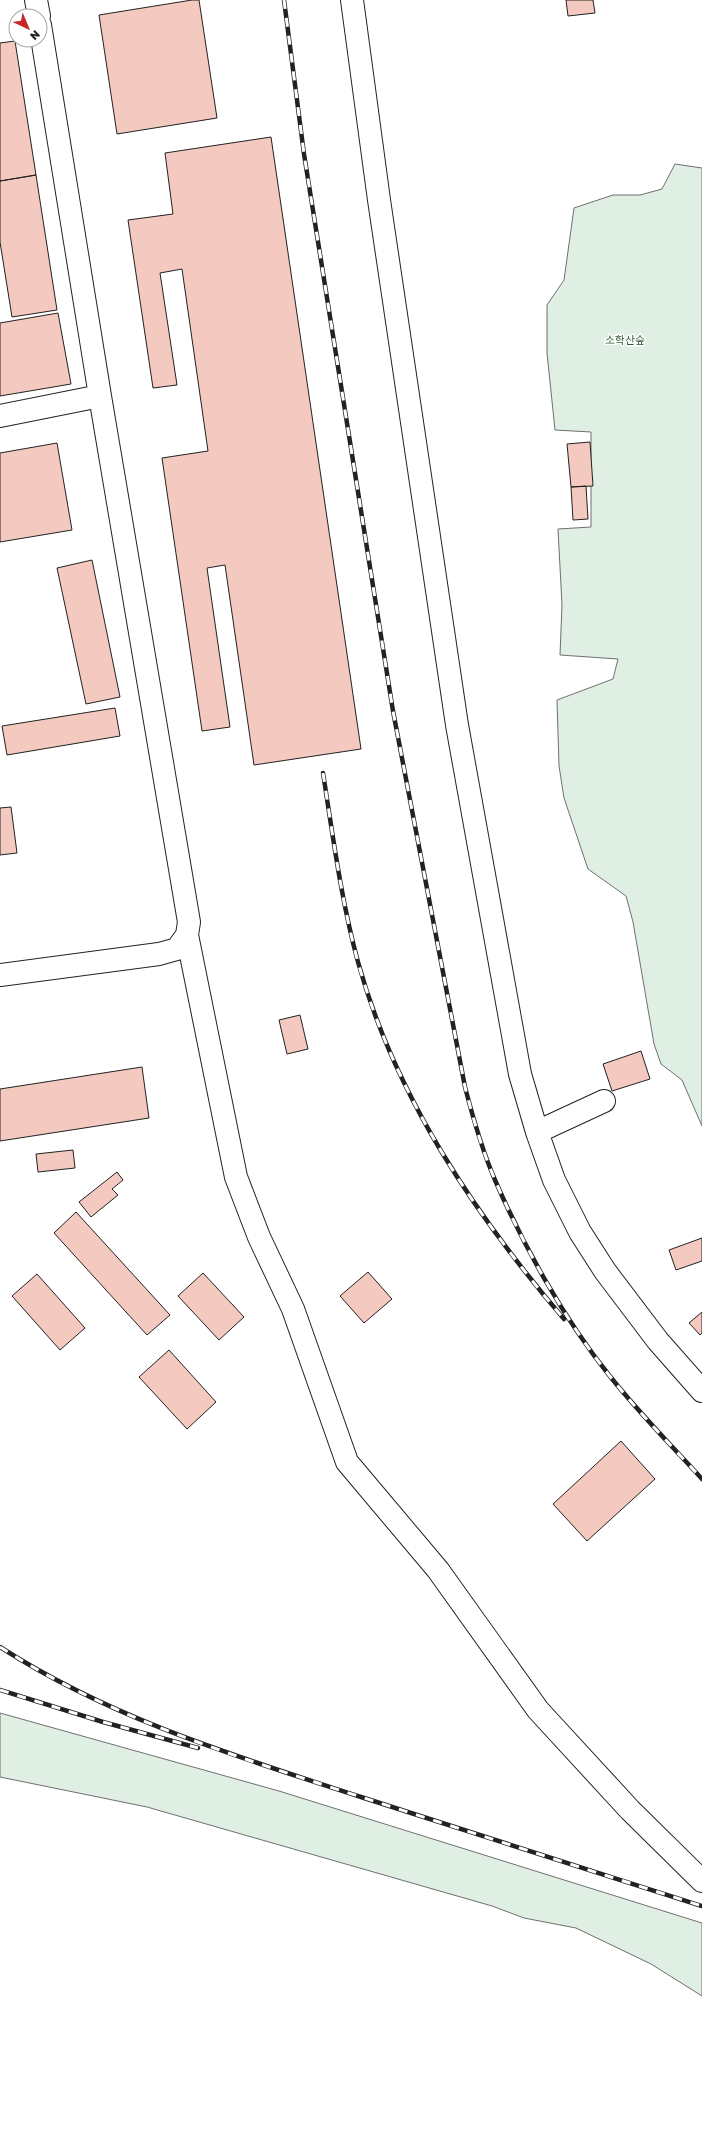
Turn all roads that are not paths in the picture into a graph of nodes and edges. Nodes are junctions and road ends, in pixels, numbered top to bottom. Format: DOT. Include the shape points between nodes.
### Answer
graph roads {
  1 [pos="352,0"];
  2 [pos="44,48"];
  3 [pos="100,396"];
  4 [pos="0,416"];
  5 [pos="186,935"];
  6 [pos="0,976"];
  7 [pos="604,1101"];
  8 [pos="537,1132"];
  9 [pos="702,1391"];
  10 [pos="702,1881"];
  1 -- 8 [label="street" via="457,724 505,998 520,1074"];
  2 -- 3 [label="street"];
  3 -- 4 [label="street"];
  3 -- 5 [label="street" via="189,922"];
  5 -- 6 [label="street" via="177,949 159,954"];
  5 -- 10 [label="street" via="236,1177 259,1237 293,1309 347,1462 438,1570 538,1710 624,1805"];
  7 -- 8 [label="street"];
  8 -- 9 [label="street" via="554,1180 580,1232 605,1271 658,1341"];
}
